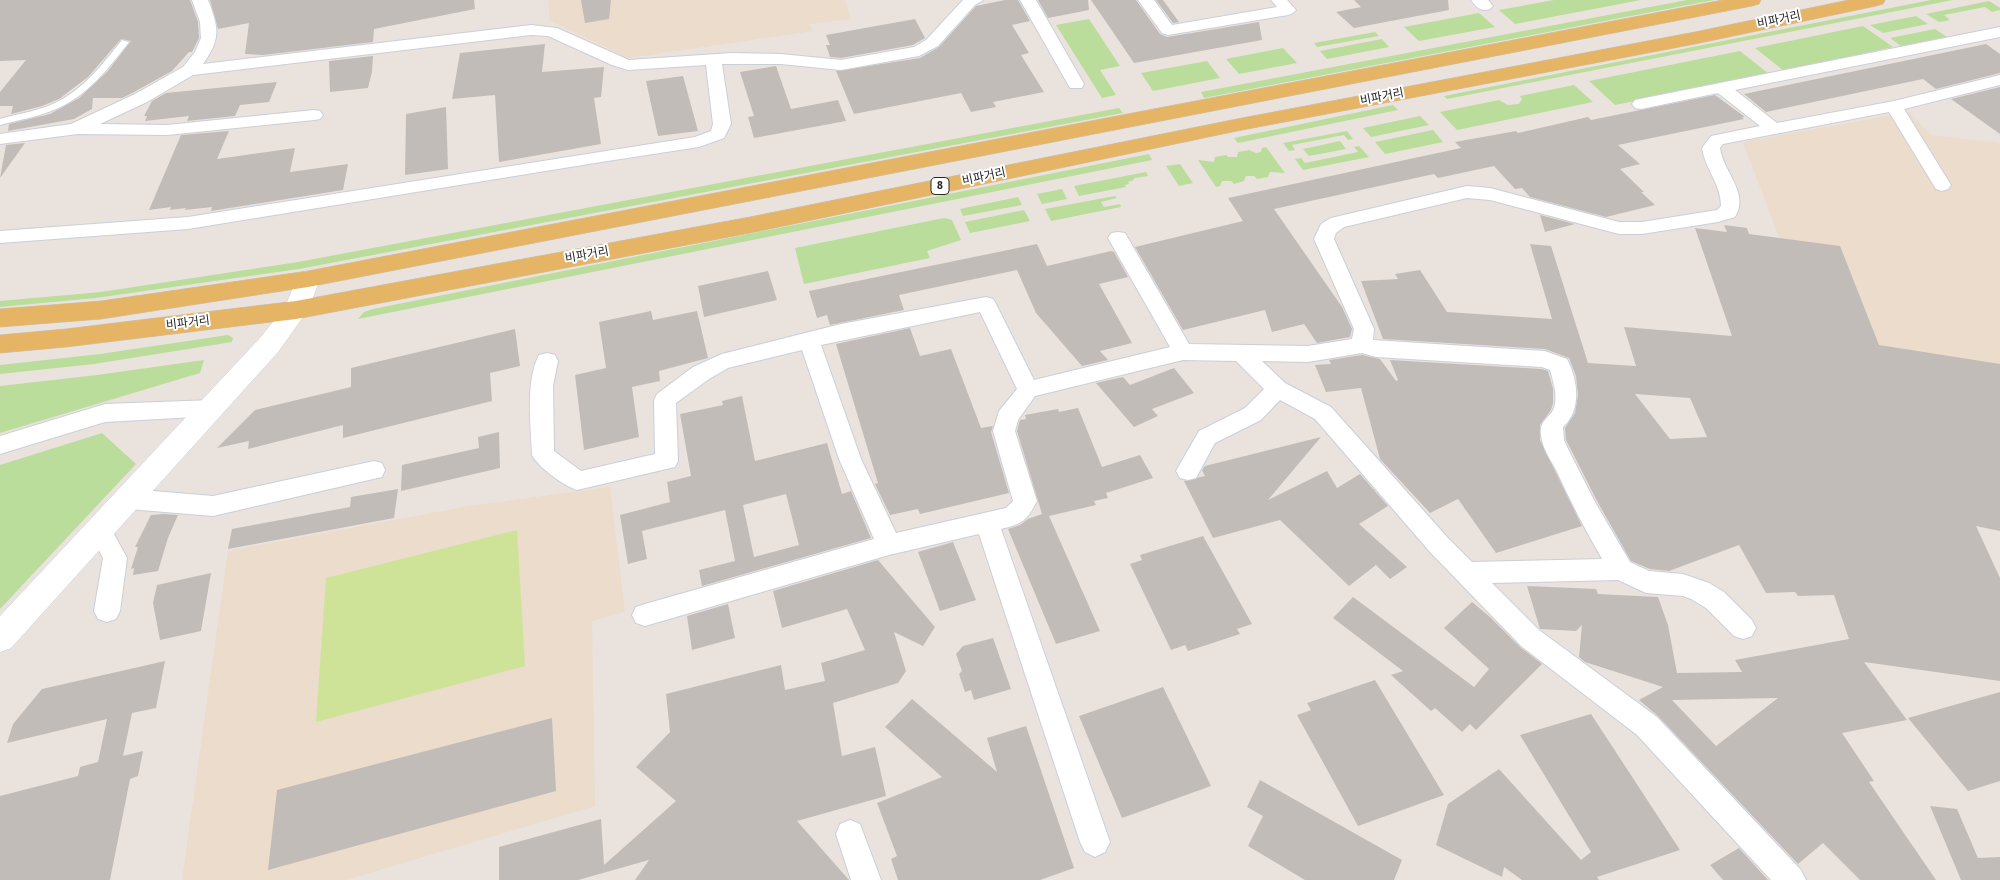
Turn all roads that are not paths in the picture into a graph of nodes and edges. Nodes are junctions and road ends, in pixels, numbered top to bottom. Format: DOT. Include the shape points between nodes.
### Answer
graph roads {
  1 [pos="200,0"];
  2 [pos="975,0"];
  3 [pos="1028,0"];
  4 [pos="1146,0"];
  5 [pos="1279,0"];
  6 [pos="1752,0"];
  7 [pos="1876,0"];
  8 [pos="2000,32"];
  9 [pos="125,42"];
  10 [pos="713,58"];
  11 [pos="189,71"];
  12 [pos="2000,80"];
  13 [pos="1076,84"];
  14 [pos="1722,88"];
  15 [pos="1641,104"];
  16 [pos="1894,106"];
  17 [pos="314,115"];
  18 [pos="0,122"];
  19 [pos="75,129"];
  20 [pos="1774,129"];
  21 [pos="0,140"];
  22 [pos="1942,184"];
  23 [pos="0,237"];
  24 [pos="1118,238"];
  25 [pos="308,280"];
  26 [pos="296,310"];
  27 [pos="0,318"];
  28 [pos="809,340"];
  29 [pos="0,344"];
  30 [pos="1362,345"];
  31 [pos="1184,352"];
  32 [pos="1241,353"];
  33 [pos="547,361"];
  34 [pos="1277,389"];
  35 [pos="1028,390"];
  36 [pos="213,408"];
  37 [pos="0,445"];
  38 [pos="374,470"];
  39 [pos="1188,471"];
  40 [pos="129,498"];
  41 [pos="987,522"];
  42 [pos="100,530"];
  43 [pos="889,545"];
  44 [pos="1621,570"];
  45 [pos="1466,573"];
  46 [pos="107,611"];
  47 [pos="644,614"];
  48 [pos="1743,628"];
  49 [pos="0,638"];
  50 [pos="850,834"];
  51 [pos="1094,842"];
  52 [pos="866,880"];
  53 [pos="1791,880"];
  1 -- 11 [label="street" via="209,23 209,43"];
  2 -- 10 [label="street" via="932,44 919,51 841,65 781,59"];
  3 -- 13 [label="street"];
  4 -- 5 [label="street" via="1168,30 1288,10"];
  6 -- 25 [label="main road, 비파거리"];
  7 -- 26 [label="main road, 비파거리 / 8" via="1695,38 1237,125 750,225"];
  8 -- 14 [label="street"];
  9 -- 18 [label="lane" via="71,98 48,109"];
  10 -- 11 [label="street" via="628,65 543,29"];
  10 -- 23 [label="street" via="722,124 718,134 698,142 188,223"];
  11 -- 19 [label="street"];
  12 -- 16 [label="street"];
  14 -- 15 [label="street"];
  14 -- 20 [label="street"];
  16 -- 20 [label="street"];
  16 -- 22 [label="street"];
  17 -- 19 [label="street" via="167,130"];
  19 -- 21 [label="street"];
  20 -- 30 [label="street" via="1717,140 1711,148 1732,206 1728,213 1718,216 1642,228 1619,228 1490,194 1467,192 1338,222 1328,229 1324,239 1364,328"];
  24 -- 31 [label="street"];
  25 -- 26 [label="street"];
  25 -- 27 [label="main road, 비파거리" via="101,310"];
  26 -- 29 [label="main road, 비파거리 / 8"];
  26 -- 36 [label="street"];
  28 -- 33 [label="street" via="722,362 665,400 668,461 577,481 543,455 542,386"];
  28 -- 35 [label="street" via="986,304"];
  28 -- 43 [label="street" via="850,459"];
  30 -- 32 [label="street" via="1308,354"];
  30 -- 44 [label="street" via="1376,349 1545,359 1559,365 1565,406 1551,428 1555,446 1592,521"];
  31 -- 32 [label="street"];
  31 -- 35 [label="street"];
  32 -- 34 [label="street"];
  34 -- 39 [label="street" via="1253,414 1207,437"];
  34 -- 45 [label="street" via="1323,413"];
  35 -- 41 [label="street" via="1007,417 1004,431 1024,501 1013,516"];
  36 -- 37 [label="street" via="105,413"];
  36 -- 40 [label="street"];
  38 -- 40 [label="street" via="213,506"];
  40 -- 42 [label="street"];
  41 -- 43 [label="street"];
  41 -- 51 [label="street"];
  42 -- 46 [label="street" via="115,558"];
  42 -- 49 [label="street"];
  43 -- 47 [label="street"];
  44 -- 45 [label="street"];
  44 -- 48 [label="street" via="1646,582 1683,585 1700,591 1715,600"];
  45 -- 53 [label="street" via="1530,638 1647,726"];
  50 -- 52 [label="street"];
}
